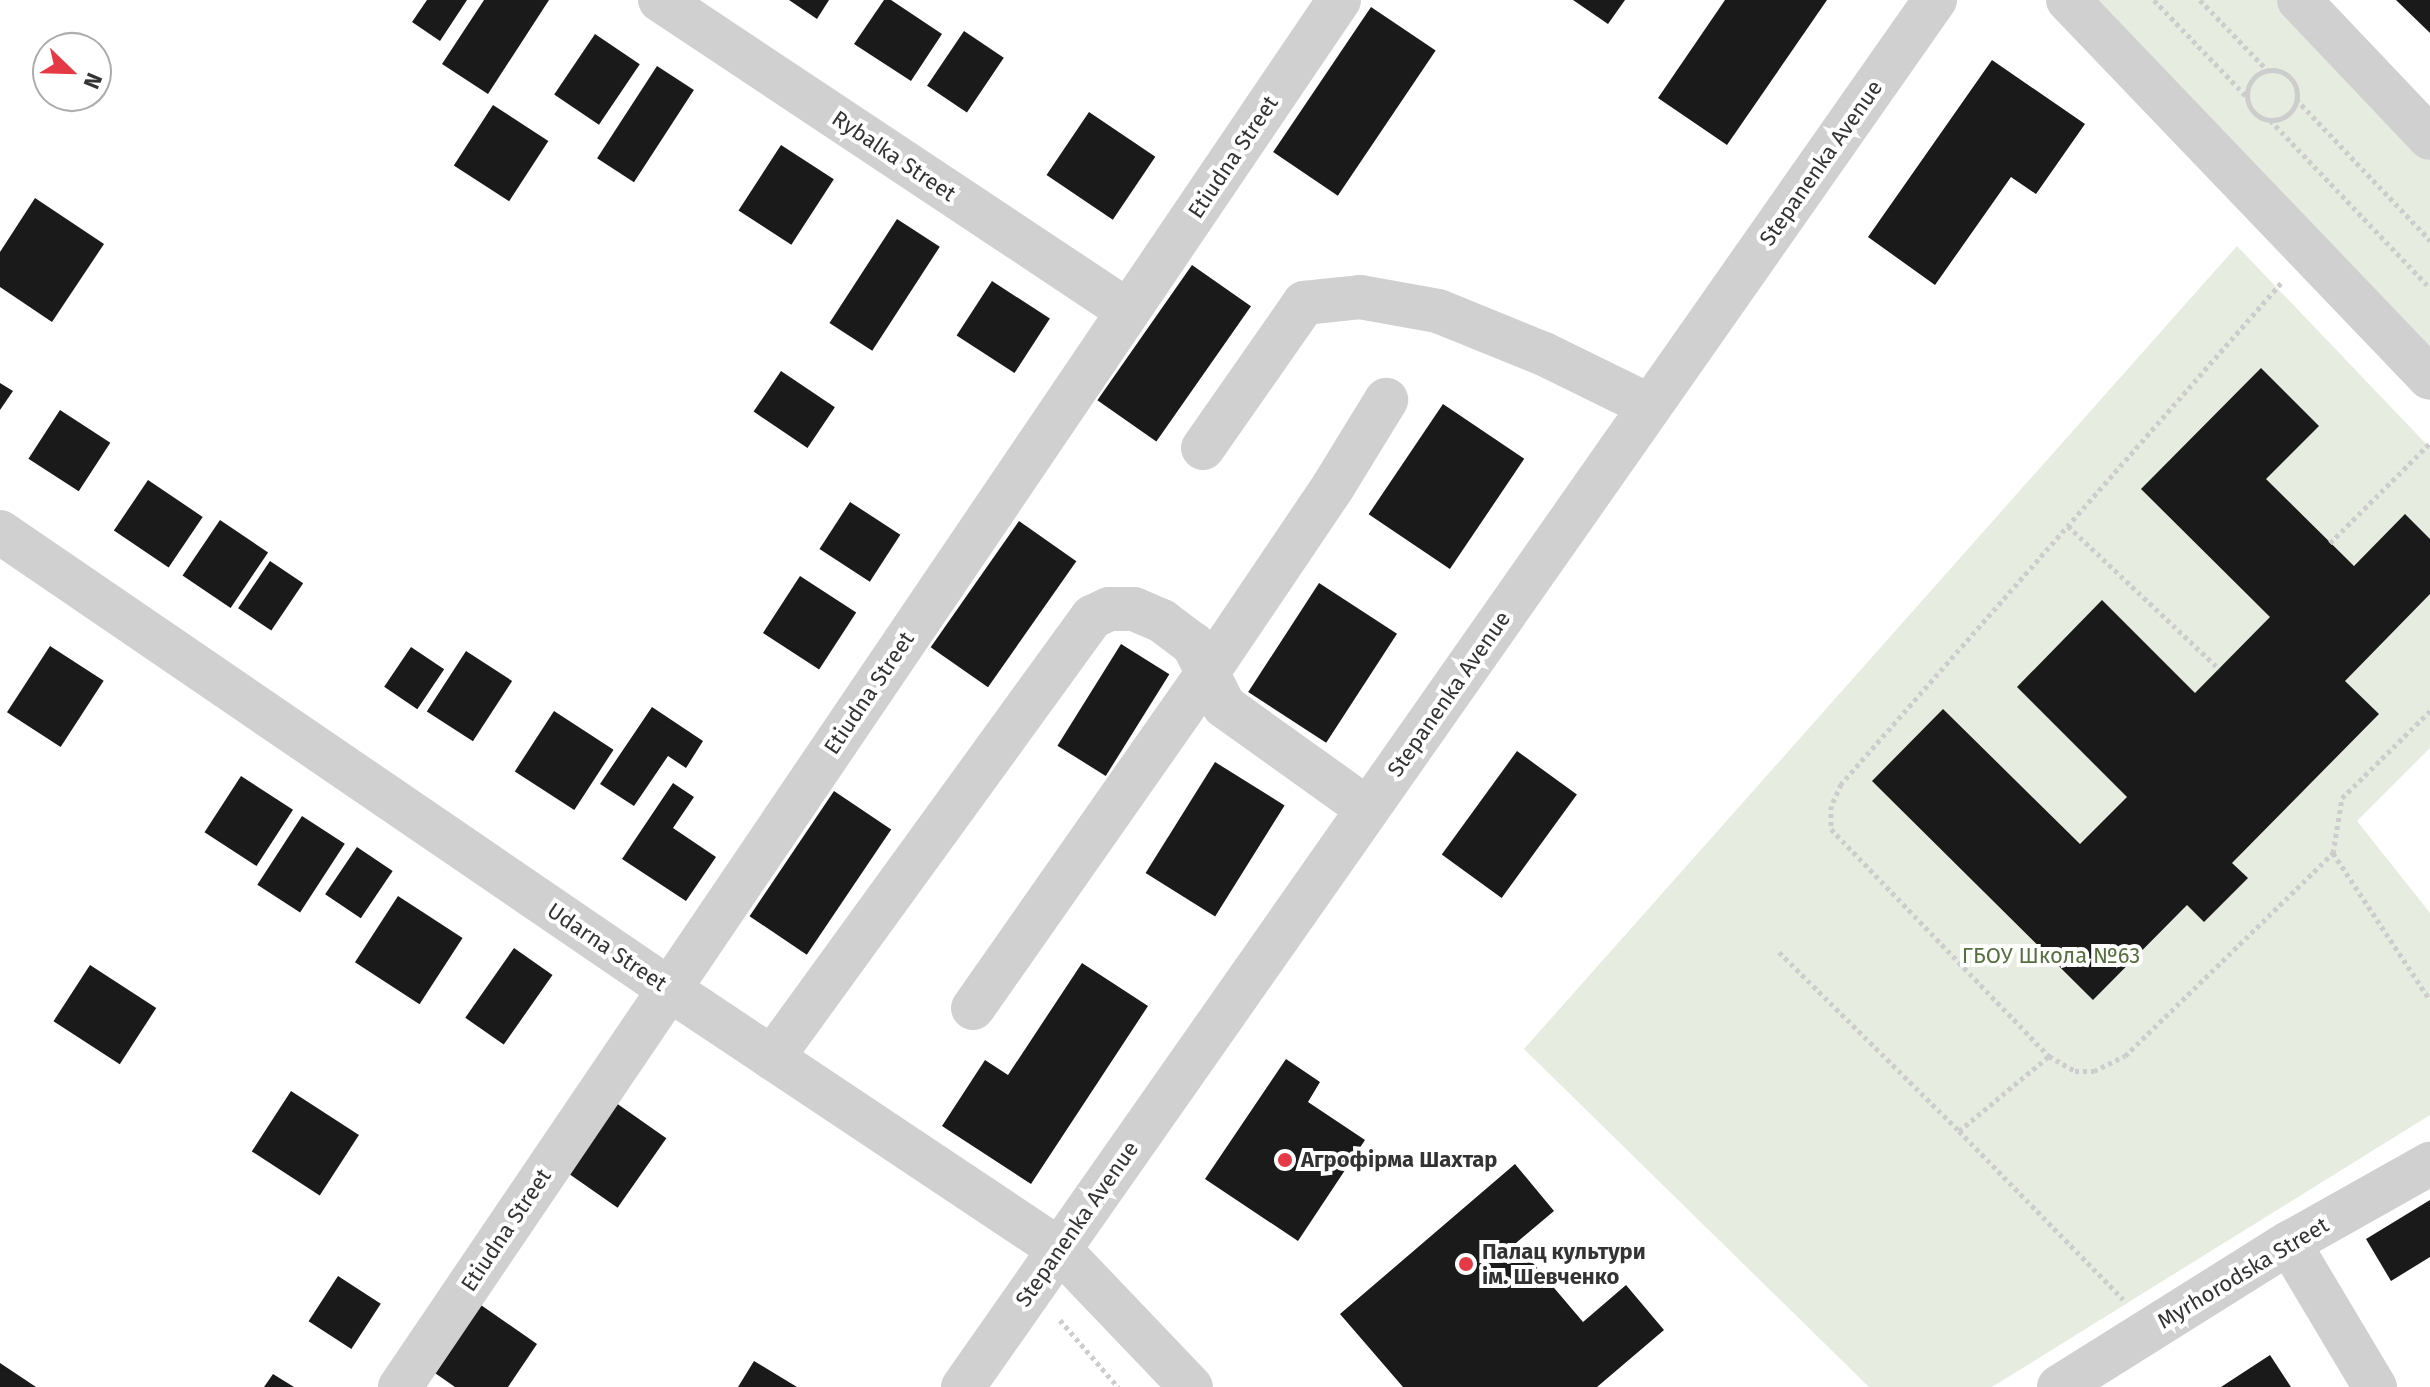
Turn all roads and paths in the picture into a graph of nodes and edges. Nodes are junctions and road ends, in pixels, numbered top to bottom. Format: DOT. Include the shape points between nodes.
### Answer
graph roads {
  1 [pos="660,0"];
  2 [pos="1339,0"];
  3 [pos="1935,0"];
  4 [pos="2068,0"];
  5 [pos="2154,0"];
  6 [pos="2200,0"];
  7 [pos="2299,0"];
  8 [pos="2268,71"];
  9 [pos="2247,97"];
  10 [pos="2296,99"];
  11 [pos="2270,120"];
  12 [pos="2430,138"];
  13 [pos="2430,240"];
  14 [pos="2307,250"];
  15 [pos="2430,288"];
  16 [pos="1128,311"];
  17 [pos="2430,378"];
  18 [pos="1386,400"];
  19 [pos="1650,406"];
  20 [pos="2430,443"];
  21 [pos="1203,448"];
  22 [pos="2068,526"];
  23 [pos="0,532"];
  24 [pos="2330,543"];
  25 [pos="2219,669"];
  26 [pos="1208,672"];
  27 [pos="2430,711"];
  28 [pos="1368,809"];
  29 [pos="2333,853"];
  30 [pos="1779,952"];
  31 [pos="669,989"];
  32 [pos="2430,1000"];
  33 [pos="973,1008"];
  34 [pos="2049,1056"];
  35 [pos="772,1058"];
  36 [pos="1959,1131"];
  37 [pos="2430,1164"];
  38 [pos="2289,1243"];
  39 [pos="1059,1249"];
  40 [pos="1033,1289"];
  41 [pos="2133,1308"];
  42 [pos="400,1387"];
  43 [pos="963,1387"];
  44 [pos="1118,1387"];
  45 [pos="1191,1387"];
  46 [pos="2059,1387"];
  47 [pos="2375,1387"];
  1 -- 16 [label="street, Rybalka Street"];
  2 -- 16 [label="street, Etiudna Street"];
  3 -- 19 [label="street, Stepanenka Avenue"];
  4 -- 14 [label="street"];
  5 -- 9 [label="path"];
  6 -- 8 [label="path"];
  7 -- 12 [label="street"];
  8 -- 9 [label="path" via="2253,79"];
  8 -- 10 [label="path" via="2292,81"];
  9 -- 11 [label="path" via="2251,110"];
  10 -- 11 [label="path" via="2290,112"];
  10 -- 13 [label="path"];
  11 -- 15 [label="path"];
  14 -- 17 [label="street"];
  14 -- 22 [label="path"];
  16 -- 31 [label="street, Etiudna Street"];
  18 -- 26 [label="street"];
  19 -- 21 [label="street" via="1544,354 1438,311 1360,297 1304,303"];
  19 -- 28 [label="street, Stepanenka Avenue"];
  20 -- 24 [label="path"];
  22 -- 25 [label="path"];
  22 -- 34 [label="path" via="1841,784 1831,806 1831,829"];
  23 -- 31 [label="street, Udarna Street"];
  26 -- 28 [label="street" via="1224,706"];
  26 -- 33 [label="street"];
  26 -- 35 [label="street" via="1193,644 1162,621 1134,609 1109,609 1092,617"];
  27 -- 29 [label="path" via="2342,798"];
  28 -- 39 [label="street, Stepanenka Avenue"];
  29 -- 32 [label="path"];
  29 -- 34 [label="path" via="2125,1056 2094,1071 2075,1071"];
  30 -- 36 [label="path"];
  31 -- 35 [label="street, Udarna Street"];
  31 -- 42 [label="street, Etiudna Street"];
  34 -- 36 [label="path"];
  35 -- 39 [label="street, Udarna Street"];
  36 -- 41 [label="path"];
  37 -- 38 [label="street, Myrhorodska Street"];
  38 -- 46 [label="street, Myrhorodska Street"];
  38 -- 47 [label="street"];
  39 -- 40 [label="street, Stepanenka Avenue"];
  39 -- 45 [label="street, Udarna Street"];
  40 -- 43 [label="street, Stepanenka Avenue"];
  40 -- 44 [label="path"];
}
